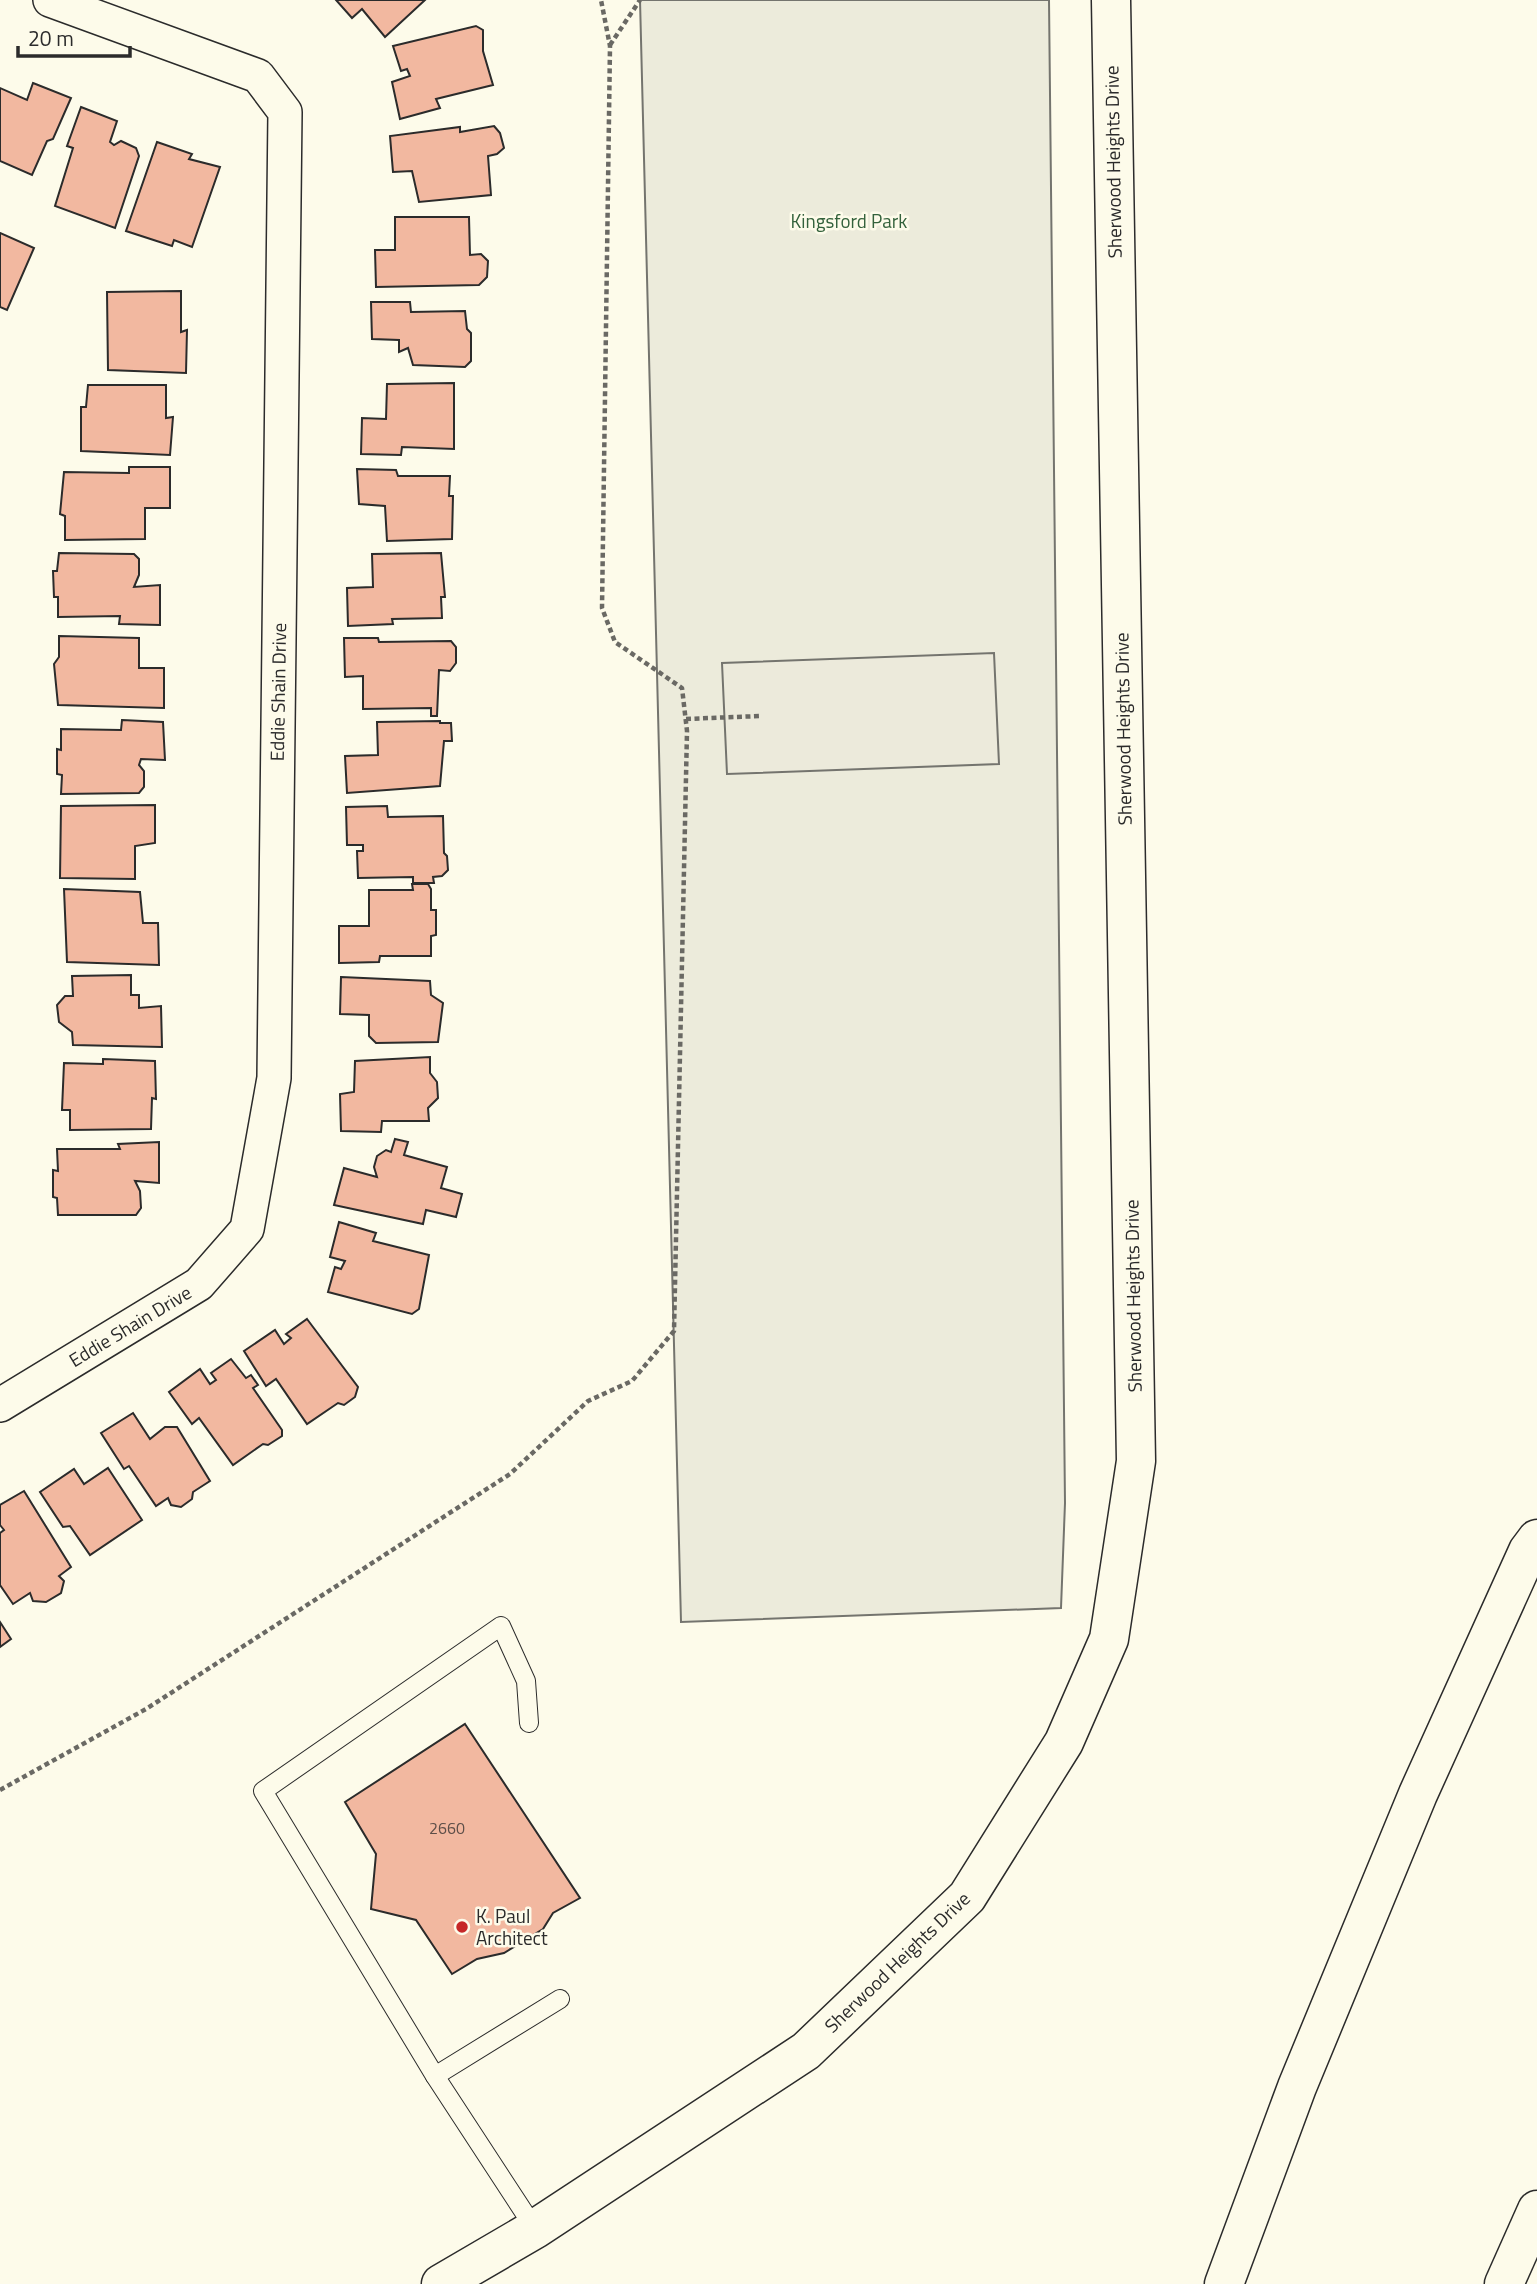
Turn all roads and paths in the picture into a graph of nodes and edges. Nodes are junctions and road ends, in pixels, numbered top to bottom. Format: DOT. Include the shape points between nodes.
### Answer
graph roads {
  1 [pos="50,0"];
  2 [pos="601,0"];
  3 [pos="639,0"];
  4 [pos="1111,0"];
  5 [pos="610,46"];
  6 [pos="760,716"];
  7 [pos="686,719"];
  8 [pos="0,1405"];
  9 [pos="1537,1539"];
  10 [pos="529,1723"];
  11 [pos="0,1790"];
  12 [pos="560,1999"];
  13 [pos="435,2076"];
  14 [pos="1537,2210"];
  15 [pos="535,2229"];
  16 [pos="441,2284"];
  17 [pos="1224,2284"];
  18 [pos="1504,2284"];
  1 -- 8 [label="street, Eddie Shain Drive" via="258,76 285,113 274,1078 247,1229 199,1284"];
  2 -- 5 [label="path"];
  3 -- 5 [label="path"];
  4 -- 15 [label="main road, Sherwood Heights Drive" via="1136,1461 1109,1639 1064,1742 967,1897 806,2051"];
  5 -- 7 [label="path" via="602,608 615,642 682,688"];
  6 -- 7 [label="path"];
  7 -- 11 [label="path" via="674,1331 632,1381 588,1401 510,1474 146,1709"];
  9 -- 17 [label="main road" via="1413,1807 1297,2087"];
  10 -- 13 [label="lane" via="526,1681 501,1626 263,1791"];
  12 -- 13 [label="lane"];
  13 -- 15 [label="lane"];
  14 -- 18 [label="main road"];
  15 -- 16 [label="main road, Sherwood Heights Drive"];
}
